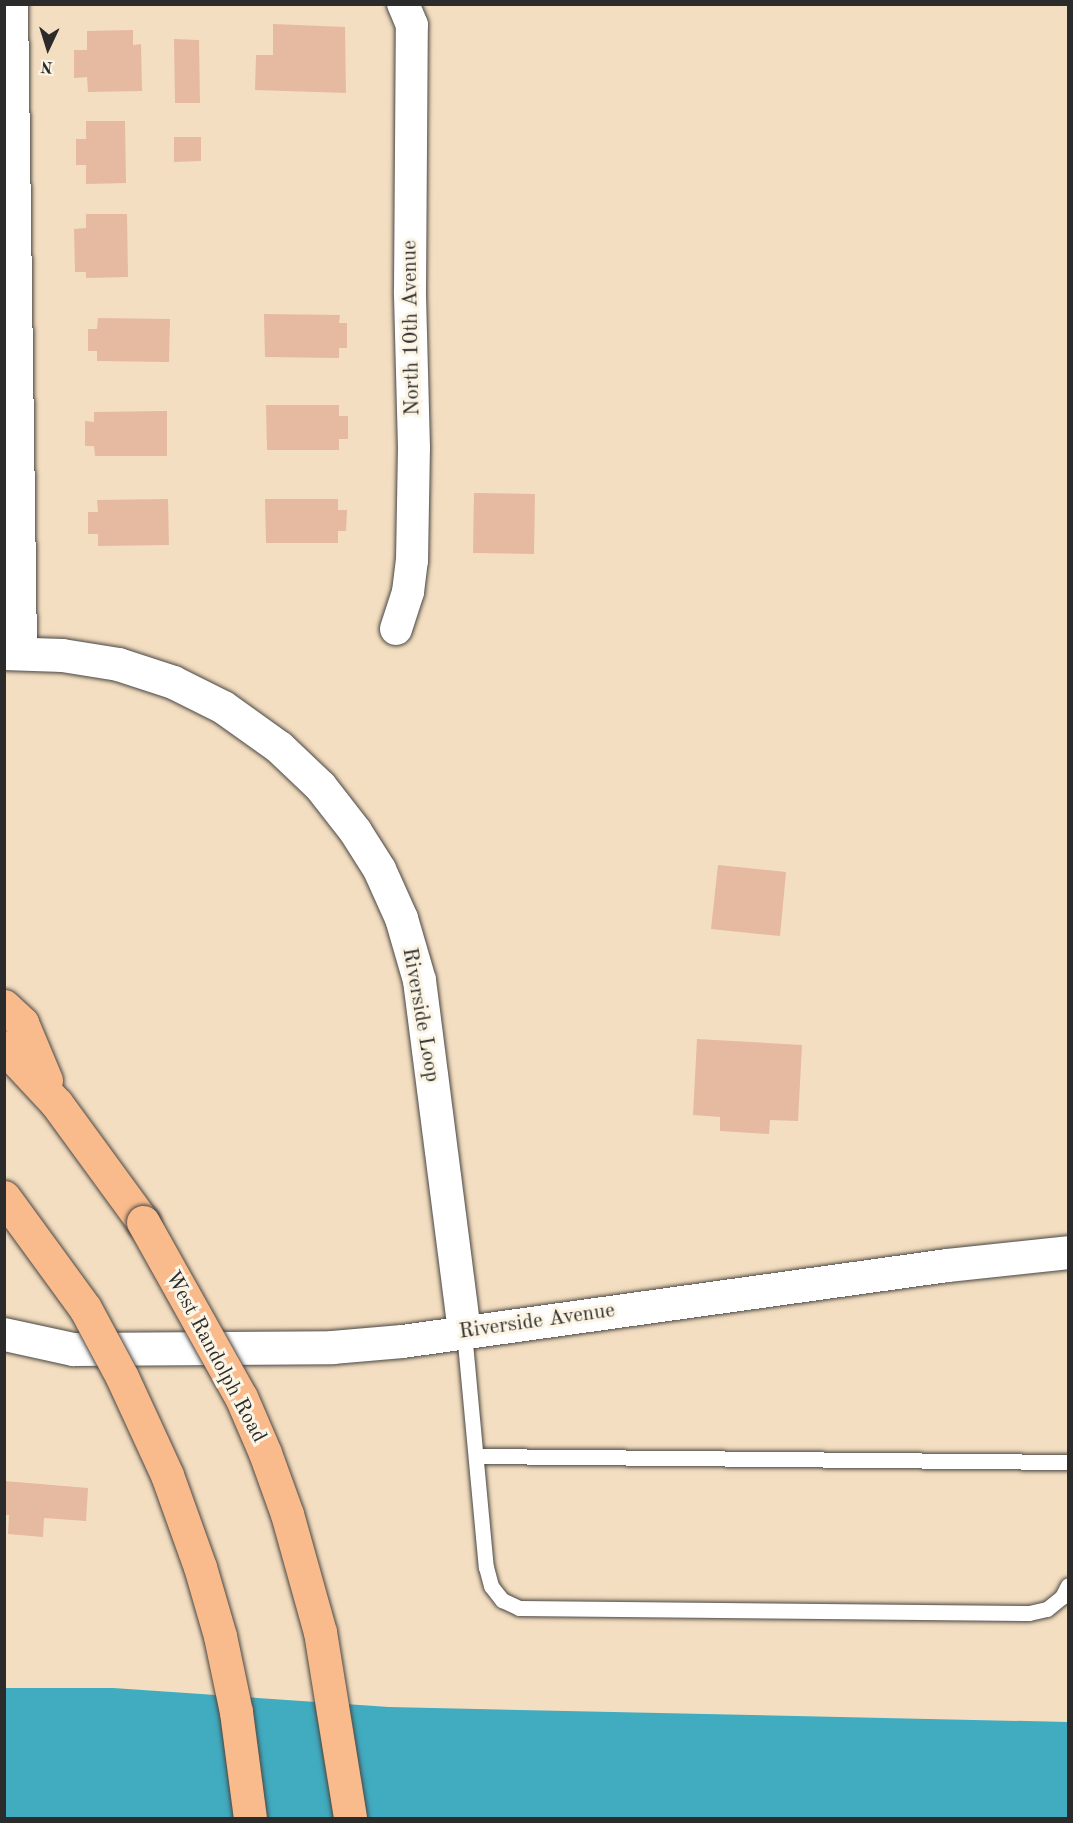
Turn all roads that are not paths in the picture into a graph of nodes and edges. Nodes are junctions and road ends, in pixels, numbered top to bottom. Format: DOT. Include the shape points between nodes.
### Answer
graph roads {
  1 [pos="12,4"];
  2 [pos="407,15"];
  3 [pos="396,628"];
  4 [pos="13,652"];
  5 [pos="4,1006"];
  6 [pos="4,1047"];
  7 [pos="57,1104"];
  8 [pos="4,1197"];
  9 [pos="1068,1251"];
  10 [pos="464,1332"];
  11 [pos="4,1334"];
  12 [pos="477,1456"];
  13 [pos="1068,1462"];
  14 [pos="1068,1585"];
  15 [pos="250,1818"];
  16 [pos="350,1818"];
  1 -- 4 [label="street"];
  2 -- 3 [label="street, North 10th Avenue" via="414,448 412,561 408,592"];
  4 -- 10 [label="street, Riverside Loop" via="118,664 172,682 224,707 279,747 320,786 355,831 379,869 401,918 418,980"];
  5 -- 7 [label="highway" via="22,1023"];
  6 -- 7 [label="highway, West Randolph Road"];
  7 -- 16 [label="highway, West Randolph Road, bridge" via="143,1222 241,1398 269,1463 320,1632"];
  8 -- 15 [label="highway, bridge" via="85,1308 167,1475 220,1636 236,1712"];
  9 -- 10 [label="street, Riverside Avenue"];
  10 -- 11 [label="street, Riverside Avenue" via="332,1347 191,1349 73,1348"];
  10 -- 12 [label="lane"];
  12 -- 13 [label="lane"];
  12 -- 14 [label="lane" via="490,1586 502,1600 519,1608 1029,1613 1047,1609 1062,1597"];
}
